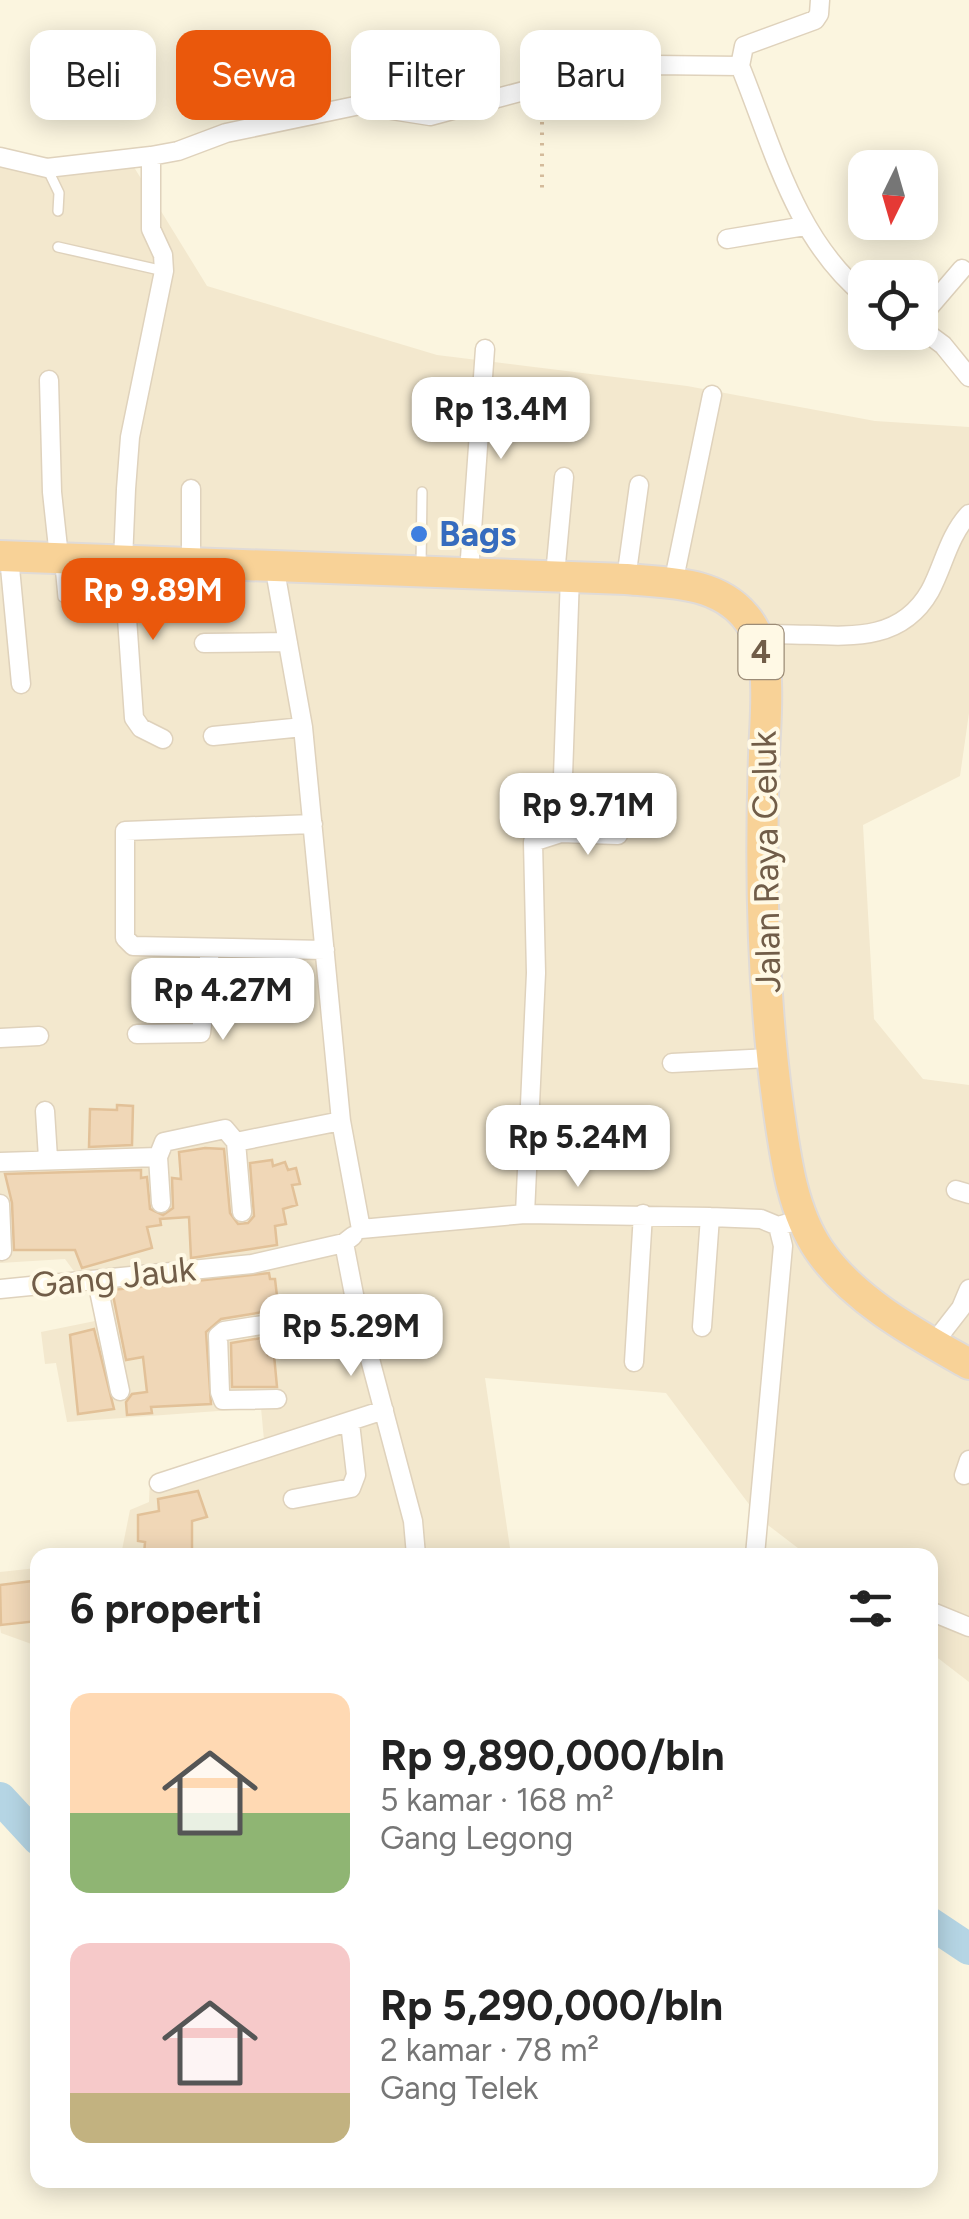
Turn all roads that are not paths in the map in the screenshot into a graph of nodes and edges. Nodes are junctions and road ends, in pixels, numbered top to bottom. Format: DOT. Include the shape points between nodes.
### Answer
graph roads {
  1 [pos="820,0"];
  2 [pos="740,66"];
  3 [pos="0,156"];
  4 [pos="151,156"];
  5 [pos="46,168"];
  6 [pos="58,211"];
  7 [pos="804,226"];
  8 [pos="727,239"];
  9 [pos="58,247"];
  10 [pos="164,264"];
  11 [pos="962,268"];
  12 [pos="848,282"];
  13 [pos="938,297"];
  14 [pos="938,341"];
  15 [pos="485,350"];
  16 [pos="969,377"];
  17 [pos="50,380"];
  18 [pos="712,395"];
  19 [pos="564,477"];
  20 [pos="639,485"];
  21 [pos="191,488"];
  22 [pos="422,492"];
  23 [pos="967,520"];
  24 [pos="4,556"];
  25 [pos="59,557"];
  26 [pos="123,561"];
  27 [pos="421,562"];
  28 [pos="191,564"];
  29 [pos="274,565"];
  30 [pos="470,572"];
  31 [pos="562,576"];
  32 [pos="626,579"];
  33 [pos="673,584"];
  34 [pos="63,597"];
  35 [pos="758,635"];
  36 [pos="288,642"];
  37 [pos="204,643"];
  38 [pos="22,684"];
  39 [pos="303,728"];
  40 [pos="213,736"];
  41 [pos="164,738"];
  42 [pos="312,824"];
  43 [pos="561,833"];
  44 [pos="618,835"];
  45 [pos="210,949"];
  46 [pos="325,950"];
  47 [pos="137,1034"];
  48 [pos="38,1036"];
  49 [pos="0,1038"];
  50 [pos="771,1058"];
  51 [pos="672,1063"];
  52 [pos="45,1111"];
  53 [pos="341,1120"];
  54 [pos="236,1142"];
  55 [pos="158,1157"];
  56 [pos="48,1158"];
  57 [pos="0,1162"];
  58 [pos="162,1203"];
  59 [pos="0,1204"];
  60 [pos="242,1212"];
  61 [pos="525,1214"];
  62 [pos="643,1214"];
  63 [pos="710,1216"];
  64 [pos="790,1222"];
  65 [pos="361,1230"];
  66 [pos="344,1243"];
  67 [pos="2,1251"];
  68 [pos="98,1281"];
  69 [pos="0,1288"];
  70 [pos="969,1289"];
  71 [pos="358,1310"];
  72 [pos="702,1327"];
  73 [pos="933,1344"];
  74 [pos="634,1362"];
  75 [pos="969,1364"];
  76 [pos="120,1392"];
  77 [pos="276,1399"];
  78 [pos="384,1410"];
  79 [pos="350,1424"];
  80 [pos="159,1483"];
  81 [pos="293,1499"];
  82 [pos="415,1548"];
  83 [pos="757,1548"];
  84 [pos="938,1614"];
  85 [pos="969,1628"];
  1 -- 2 [label="street" via="814,20 744,46"];
  2 -- 4 [label="street" via="654,66 580,76 430,116 360,105"];
  2 -- 7 [label="street"];
  3 -- 5 [label="street"];
  4 -- 5 [label="street"];
  4 -- 10 [label="street" via="152,236"];
  5 -- 6 [label="lane" via="59,192"];
  7 -- 8 [label="street"];
  7 -- 12 [label="street"];
  9 -- 10 [label="lane"];
  10 -- 26 [label="street" via="130,436"];
  11 -- 13 [label="street"];
  14 -- 16 [label="street"];
  15 -- 30 [label="street"];
  17 -- 25 [label="street"];
  18 -- 33 [label="street"];
  19 -- 31 [label="street"];
  20 -- 32 [label="street"];
  21 -- 28 [label="street"];
  22 -- 27 [label="lane"];
  23 -- 35 [label="street" via="927,595 896,628 866,635"];
  24 -- 25 [label="highway, 4"];
  24 -- 38 [label="street"];
  25 -- 26 [label="highway, 4"];
  25 -- 34 [label="lane"];
  26 -- 28 [label="highway, 4"];
  26 -- 41 [label="street" via="134,718"];
  27 -- 29 [label="highway, 4"];
  27 -- 30 [label="highway, 4"];
  28 -- 29 [label="highway, 4"];
  29 -- 36 [label="street"];
  30 -- 31 [label="highway, 4"];
  31 -- 32 [label="highway, 4"];
  31 -- 43 [label="street"];
  32 -- 33 [label="highway, 4"];
  33 -- 35 [label="highway, 4" via="730,601"];
  35 -- 50 [label="highway, Jalan Raya Celuk / 4" via="764,667 760,871"];
  36 -- 37 [label="street"];
  36 -- 39 [label="street"];
  39 -- 40 [label="street"];
  39 -- 42 [label="street"];
  42 -- 45 [label="street" via="125,831 127,944"];
  42 -- 46 [label="street"];
  43 -- 44 [label="street"];
  43 -- 61 [label="street" via="532,844 536,973"];
  45 -- 46 [label="street"];
  45 -- 47 [label="street" via="201,1033"];
  46 -- 53 [label="street"];
  48 -- 49 [label="street"];
  50 -- 51 [label="street"];
  50 -- 64 [label="highway, Jalan Raya Celuk / 4"];
  52 -- 56 [label="street"];
  53 -- 54 [label="street"];
  53 -- 65 [label="street"];
  54 -- 55 [label="street" via="222,1129 168,1140"];
  54 -- 60 [label="street"];
  55 -- 56 [label="street"];
  55 -- 58 [label="street"];
  56 -- 57 [label="street"];
  59 -- 67 [label="street"];
  61 -- 62 [label="street"];
  61 -- 65 [label="street"];
  62 -- 63 [label="street"];
  62 -- 74 [label="street"];
  63 -- 64 [label="street"];
  63 -- 72 [label="street"];
  64 -- 73 [label="highway, Jalan Raya Celuk / 4" via="865,1298"];
  64 -- 83 [label="street"];
  65 -- 66 [label="street"];
  66 -- 68 [label="street, Gang Jauk" via="252,1264"];
  66 -- 71 [label="street"];
  68 -- 69 [label="street, Gang Jauk"];
  68 -- 76 [label="street"];
  70 -- 73 [label="street"];
  71 -- 77 [label="street" via="218,1336 224,1400"];
  71 -- 78 [label="street"];
  73 -- 75 [label="highway, Jalan Raya Celuk / 4"];
  78 -- 79 [label="street"];
  78 -- 82 [label="street"];
  79 -- 80 [label="street"];
  79 -- 81 [label="street" via="356,1474 350,1488"];
  84 -- 85 [label="street"];
}
